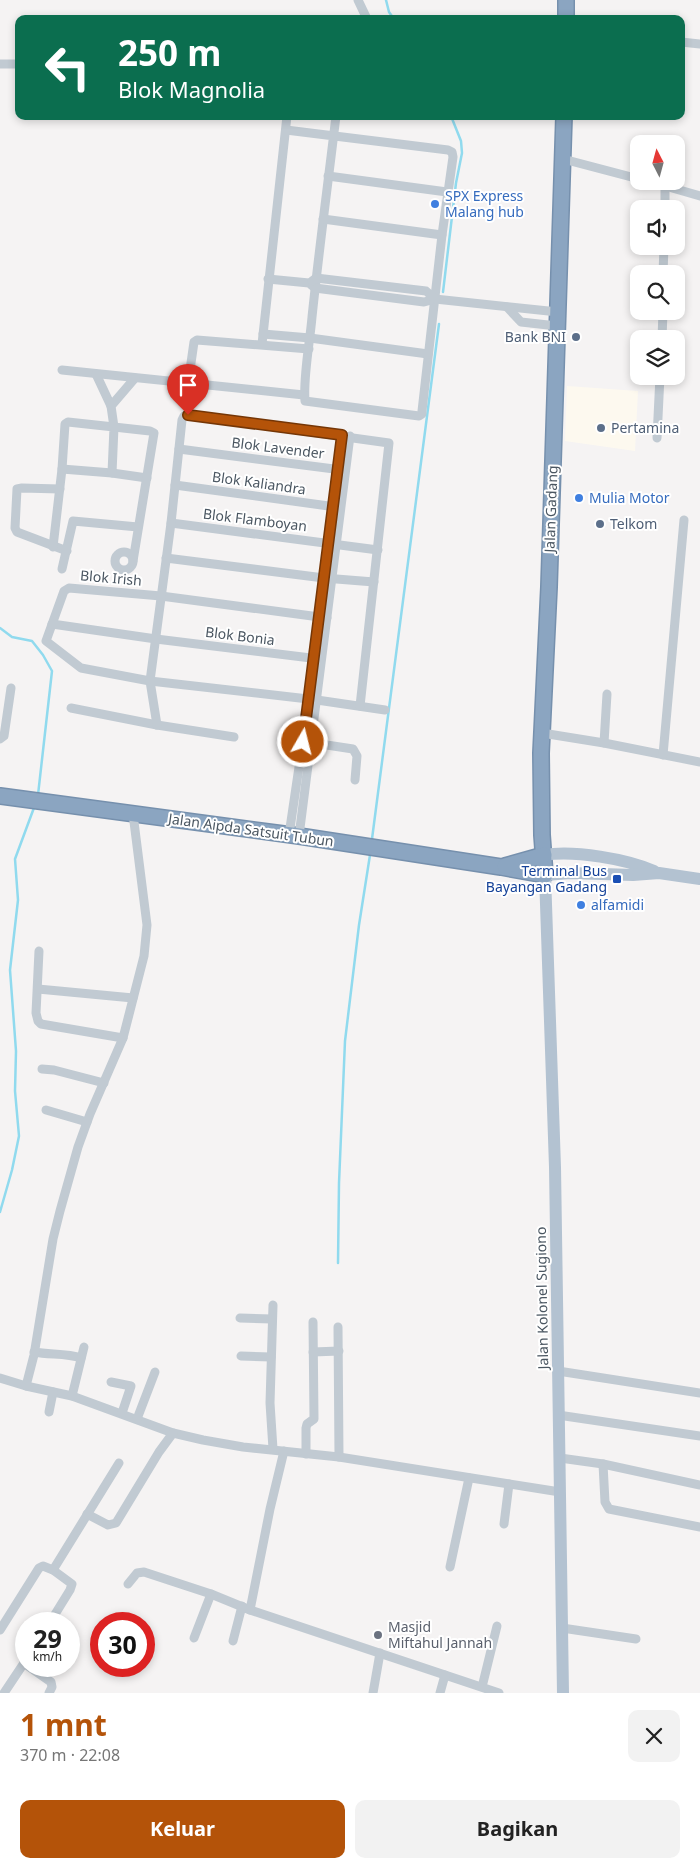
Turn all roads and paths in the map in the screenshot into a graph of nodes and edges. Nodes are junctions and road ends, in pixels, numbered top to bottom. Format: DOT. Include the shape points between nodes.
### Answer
graph roads {
  1 [pos="358,0"];
  2 [pos="566,0"];
  3 [pos="365,15"];
  4 [pos="566,15"];
  5 [pos="685,42"];
  6 [pos="700,44"];
  7 [pos="0,64"];
  8 [pos="15,64"];
  9 [pos="287,120"];
  10 [pos="335,120"];
  11 [pos="564,120"];
  12 [pos="286,130"];
  13 [pos="333,135"];
  14 [pos="563,159"];
  15 [pos="328,176"];
  16 [pos="630,177"];
  17 [pos="679,190"];
  18 [pos="447,192"];
  19 [pos="700,196"];
  20 [pos="323,219"];
  21 [pos="442,235"];
  22 [pos="268,279"];
  23 [pos="314,283"];
  24 [pos="380,286"];
  25 [pos="379,296"];
  26 [pos="434,299"];
  27 [pos="507,307"];
  28 [pos="557,319"];
  29 [pos="263,334"];
  30 [pos="310,338"];
  31 [pos="262,344"];
  32 [pos="309,348"];
  33 [pos="428,354"];
  34 [pos="62,370"];
  35 [pos="96,374"];
  36 [pos="135,378"];
  37 [pos="188,384"];
  38 [pos="660,385"];
  39 [pos="304,395"];
  40 [pos="111,406"];
  41 [pos="114,427"];
  42 [pos="346,435"];
  43 [pos="657,438"];
  44 [pos="179,449"];
  45 [pos="62,469"];
  46 [pos="341,470"];
  47 [pos="112,473"];
  48 [pos="147,478"];
  49 [pos="175,485"];
  50 [pos="60,489"];
  51 [pos="336,507"];
  52 [pos="57,519"];
  53 [pos="684,520"];
  54 [pos="73,521"];
  55 [pos="171,523"];
  56 [pos="138,527"];
  57 [pos="136,542"];
  58 [pos="331,543"];
  59 [pos="53,547"];
  60 [pos="378,550"];
  61 [pos="67,551"];
  62 [pos="122,552"];
  63 [pos="166,558"];
  64 [pos="133,560"];
  65 [pos="62,569"];
  66 [pos="327,578"];
  67 [pos="374,582"];
  68 [pos="161,596"];
  69 [pos="323,617"];
  70 [pos="52,624"];
  71 [pos="156,639"];
  72 [pos="318,659"];
  73 [pos="150,680"];
  74 [pos="11,688"];
  75 [pos="607,694"];
  76 [pos="313,700"];
  77 [pos="360,706"];
  78 [pos="71,708"];
  79 [pos="385,710"];
  80 [pos="157,725"];
  81 [pos="542,733"];
  82 [pos="234,737"];
  83 [pos="0,738"];
  84 [pos="308,742"];
  85 [pos="604,743"];
  86 [pos="663,755"];
  87 [pos="700,762"];
  88 [pos="355,780"];
  89 [pos="0,796"];
  90 [pos="133,814"];
  91 [pos="294,835"];
  92 [pos="544,855"];
  93 [pos="501,867"];
  94 [pos="659,873"];
  95 [pos="545,875"];
  96 [pos="700,879"];
  97 [pos="546,902"];
  98 [pos="39,951"];
  99 [pos="38,989"];
  100 [pos="133,998"];
  101 [pos="123,1038"];
  102 [pos="42,1069"];
  103 [pos="104,1083"];
  104 [pos="46,1110"];
  105 [pos="87,1122"];
  106 [pos="273,1305"];
  107 [pos="240,1318"];
  108 [pos="272,1319"];
  109 [pos="313,1322"];
  110 [pos="338,1327"];
  111 [pos="84,1347"];
  112 [pos="338,1351"];
  113 [pos="34,1352"];
  114 [pos="313,1352"];
  115 [pos="241,1356"];
  116 [pos="271,1357"];
  117 [pos="81,1358"];
  118 [pos="558,1371"];
  119 [pos="155,1372"];
  120 [pos="0,1378"];
  121 [pos="111,1382"];
  122 [pos="26,1386"];
  123 [pos="53,1392"];
  124 [pos="700,1393"];
  125 [pos="72,1396"];
  126 [pos="49,1412"];
  127 [pos="122,1413"];
  128 [pos="558,1415"];
  129 [pos="137,1419"];
  130 [pos="164,1429"];
  131 [pos="174,1433"];
  132 [pos="700,1438"];
  133 [pos="272,1449"];
  134 [pos="284,1450"];
  135 [pos="159,1452"];
  136 [pos="306,1454"];
  137 [pos="339,1457"];
  138 [pos="560,1461"];
  139 [pos="119,1463"];
  140 [pos="603,1466"];
  141 [pos="469,1478"];
  142 [pos="509,1484"];
  143 [pos="700,1485"];
  144 [pos="560,1492"];
  145 [pos="87,1514"];
  146 [pos="504,1524"];
  147 [pos="700,1527"];
  148 [pos="450,1567"];
  149 [pos="53,1570"];
  150 [pos="128,1584"];
  151 [pos="211,1594"];
  152 [pos="246,1608"];
  153 [pos="56,1612"];
  154 [pos="497,1626"];
  155 [pos="562,1628"];
  156 [pos="0,1630"];
  157 [pos="194,1638"];
  158 [pos="636,1639"];
  159 [pos="233,1641"];
  160 [pos="380,1653"];
  161 [pos="445,1675"];
  162 [pos="16,1677"];
  163 [pos="44,1677"];
  164 [pos="482,1687"];
  165 [pos="4,1693"];
  166 [pos="49,1693"];
  167 [pos="373,1693"];
  168 [pos="440,1693"];
  169 [pos="499,1693"];
  170 [pos="563,1693"];
  1 -- 3 [label="street"];
  2 -- 4 [label="highway"];
  5 -- 6 [label="street"];
  7 -- 8 [label="street"];
  9 -- 12 [label="street"];
  10 -- 13 [label="street"];
  11 -- 14 [label="highway, Jalan Gadang"];
  12 -- 13 [label="street"];
  12 -- 22 [label="street"];
  13 -- 15 [label="street"];
  13 -- 18 [label="street" via="452,152"];
  14 -- 16 [label="street"];
  14 -- 28 [label="highway, Jalan Gadang"];
  15 -- 18 [label="street"];
  15 -- 20 [label="street"];
  17 -- 19 [label="street"];
  18 -- 21 [label="street"];
  20 -- 21 [label="street"];
  20 -- 23 [label="street"];
  21 -- 26 [label="street"];
  22 -- 23 [label="street"];
  22 -- 29 [label="street"];
  23 -- 24 [label="street"];
  23 -- 25 [label="street"];
  23 -- 30 [label="street"];
  24 -- 25 [label="street"];
  24 -- 26 [label="street" via="426,291"];
  25 -- 26 [label="street" via="424,302"];
  26 -- 27 [label="street"];
  26 -- 33 [label="street"];
  27 -- 28 [label="street"];
  27 -- 28 [label="street" via="521,322"];
  28 -- 81 [label="highway, Jalan Gadang"];
  29 -- 30 [label="street"];
  29 -- 31 [label="street"];
  30 -- 32 [label="street"];
  30 -- 33 [label="street"];
  31 -- 32 [label="street"];
  31 -- 37 [label="street" via="196,340"];
  32 -- 39 [label="street"];
  33 -- 39 [label="street" via="422,414 419,416 308,402"];
  34 -- 35 [label="street"];
  35 -- 36 [label="street"];
  35 -- 40 [label="street"];
  36 -- 37 [label="street"];
  36 -- 40 [label="street"];
  37 -- 39 [label="street"];
  38 -- 43 [label="street"];
  40 -- 41 [label="street"];
  41 -- 45 [label="street" via="65,424"];
  41 -- 47 [label="street"];
  41 -- 48 [label="street" via="154,433"];
  42 -- 44 [label="street" via="188,415 182,420"];
  42 -- 46 [label="street"];
  42 -- 60 [label="street" via="390,442"];
  44 -- 46 [label="street, Blok Lavender"];
  44 -- 49 [label="street"];
  45 -- 47 [label="street"];
  45 -- 50 [label="street"];
  46 -- 51 [label="street"];
  47 -- 48 [label="street"];
  48 -- 56 [label="street"];
  49 -- 51 [label="street, Blok Kaliandra"];
  49 -- 55 [label="street"];
  50 -- 52 [label="street"];
  50 -- 59 [label="street" via="22,488 17,491 16,531"];
  51 -- 58 [label="street"];
  52 -- 54 [label="street"];
  52 -- 59 [label="street"];
  53 -- 86 [label="street"];
  54 -- 56 [label="street"];
  54 -- 61 [label="street"];
  55 -- 58 [label="street, Blok Flamboyan"];
  55 -- 63 [label="street"];
  56 -- 57 [label="street"];
  57 -- 62 [label="street"];
  57 -- 64 [label="street"];
  58 -- 60 [label="street, Blok Flamboyan"];
  58 -- 66 [label="street"];
  59 -- 61 [label="street"];
  60 -- 67 [label="street"];
  61 -- 65 [label="street"];
  62 -- 64 [label="street"];
  62 -- 64 [label="street" via="115,560 118,568 126,570"];
  63 -- 66 [label="street"];
  63 -- 68 [label="street"];
  66 -- 67 [label="street"];
  66 -- 69 [label="street"];
  67 -- 77 [label="street"];
  68 -- 69 [label="street"];
  68 -- 70 [label="street, Blok Irish" via="69,588 64,592"];
  68 -- 71 [label="street"];
  69 -- 72 [label="street"];
  70 -- 71 [label="street, Blok Bonia"];
  70 -- 73 [label="street" via="46,641 81,668"];
  71 -- 72 [label="street, Blok Bonia"];
  71 -- 73 [label="street"];
  72 -- 76 [label="street"];
  73 -- 76 [label="street"];
  73 -- 80 [label="street"];
  74 -- 83 [label="street" via="4,736"];
  75 -- 85 [label="street"];
  76 -- 77 [label="street"];
  76 -- 84 [label="street"];
  77 -- 79 [label="street"];
  78 -- 80 [label="street"];
  80 -- 82 [label="street"];
  81 -- 85 [label="street"];
  81 -- 92 [label="highway, Jalan Gadang"];
  84 -- 88 [label="street" via="353,749 357,756"];
  84 -- 91 [label="street"];
  85 -- 86 [label="street"];
  86 -- 87 [label="street"];
  89 -- 90 [label="highway, Jalan Aipda Satsuit Tubun"];
  90 -- 91 [label="highway, Jalan Aipda Satsuit Tubun"];
  90 -- 100 [label="street" via="147,925 144,956"];
  91 -- 93 [label="highway, Jalan Aipda Satsuit Tubun"];
  92 -- 93 [label="highway, Jalan Aipda Satsuit Tubun"];
  92 -- 94 [label="main road" via="590,856 634,864"];
  92 -- 95 [label="highway, Jalan Gadang"];
  93 -- 95 [label="highway, Jalan Aipda Satsuit Tubun"];
  94 -- 95 [label="main road"];
  94 -- 96 [label="main road"];
  95 -- 97 [label="main road, Jalan Gadang"];
  97 -- 118 [label="main road, Jalan Kolonel Sugiono"];
  98 -- 99 [label="street"];
  99 -- 100 [label="street"];
  99 -- 101 [label="street" via="38,1022"];
  100 -- 101 [label="street"];
  101 -- 103 [label="street"];
  102 -- 103 [label="street"];
  103 -- 105 [label="street"];
  104 -- 105 [label="street"];
  105 -- 113 [label="street" via="53,1239"];
  106 -- 108 [label="street"];
  107 -- 108 [label="street"];
  108 -- 116 [label="street"];
  109 -- 114 [label="street"];
  110 -- 112 [label="street"];
  111 -- 117 [label="street"];
  112 -- 114 [label="street"];
  112 -- 137 [label="street"];
  113 -- 117 [label="street"];
  113 -- 122 [label="street"];
  114 -- 136 [label="street" via="314,1419 306,1424"];
  115 -- 116 [label="street"];
  116 -- 133 [label="street"];
  117 -- 125 [label="street"];
  118 -- 124 [label="street"];
  118 -- 128 [label="main road, Jalan Kolonel Sugiono"];
  119 -- 129 [label="street"];
  120 -- 122 [label="street"];
  121 -- 127 [label="street" via="131,1386"];
  122 -- 123 [label="street"];
  123 -- 125 [label="street"];
  123 -- 126 [label="street"];
  125 -- 127 [label="street"];
  127 -- 129 [label="street"];
  128 -- 132 [label="street"];
  128 -- 138 [label="main road, Jalan Kolonel Sugiono"];
  129 -- 130 [label="street"];
  130 -- 131 [label="street"];
  130 -- 135 [label="street"];
  131 -- 133 [label="street"];
  131 -- 135 [label="street"];
  133 -- 134 [label="street"];
  134 -- 136 [label="street"];
  134 -- 152 [label="street"];
  135 -- 145 [label="street" via="116,1523 108,1525"];
  136 -- 137 [label="street"];
  137 -- 141 [label="street"];
  138 -- 140 [label="street"];
  138 -- 144 [label="main road, Jalan Kolonel Sugiono"];
  139 -- 145 [label="street"];
  140 -- 143 [label="street"];
  140 -- 147 [label="street" via="604,1502 609,1509"];
  141 -- 142 [label="street"];
  141 -- 148 [label="street"];
  142 -- 144 [label="street"];
  142 -- 146 [label="street"];
  144 -- 155 [label="main road, Jalan Kolonel Sugiono"];
  145 -- 149 [label="street"];
  149 -- 153 [label="street" via="70,1581 72,1587"];
  149 -- 156 [label="street" via="47,1566 39,1568"];
  150 -- 151 [label="street" via="137,1573 144,1572"];
  151 -- 152 [label="street"];
  151 -- 157 [label="street"];
  152 -- 159 [label="street"];
  152 -- 160 [label="street"];
  154 -- 164 [label="street"];
  155 -- 158 [label="street"];
  155 -- 170 [label="main road, Jalan Kolonel Sugiono"];
  160 -- 161 [label="street"];
  160 -- 167 [label="street"];
  161 -- 164 [label="street"];
  161 -- 168 [label="street"];
  162 -- 165 [label="street"];
  163 -- 166 [label="street" via="52,1685"];
  164 -- 169 [label="street"];
}
